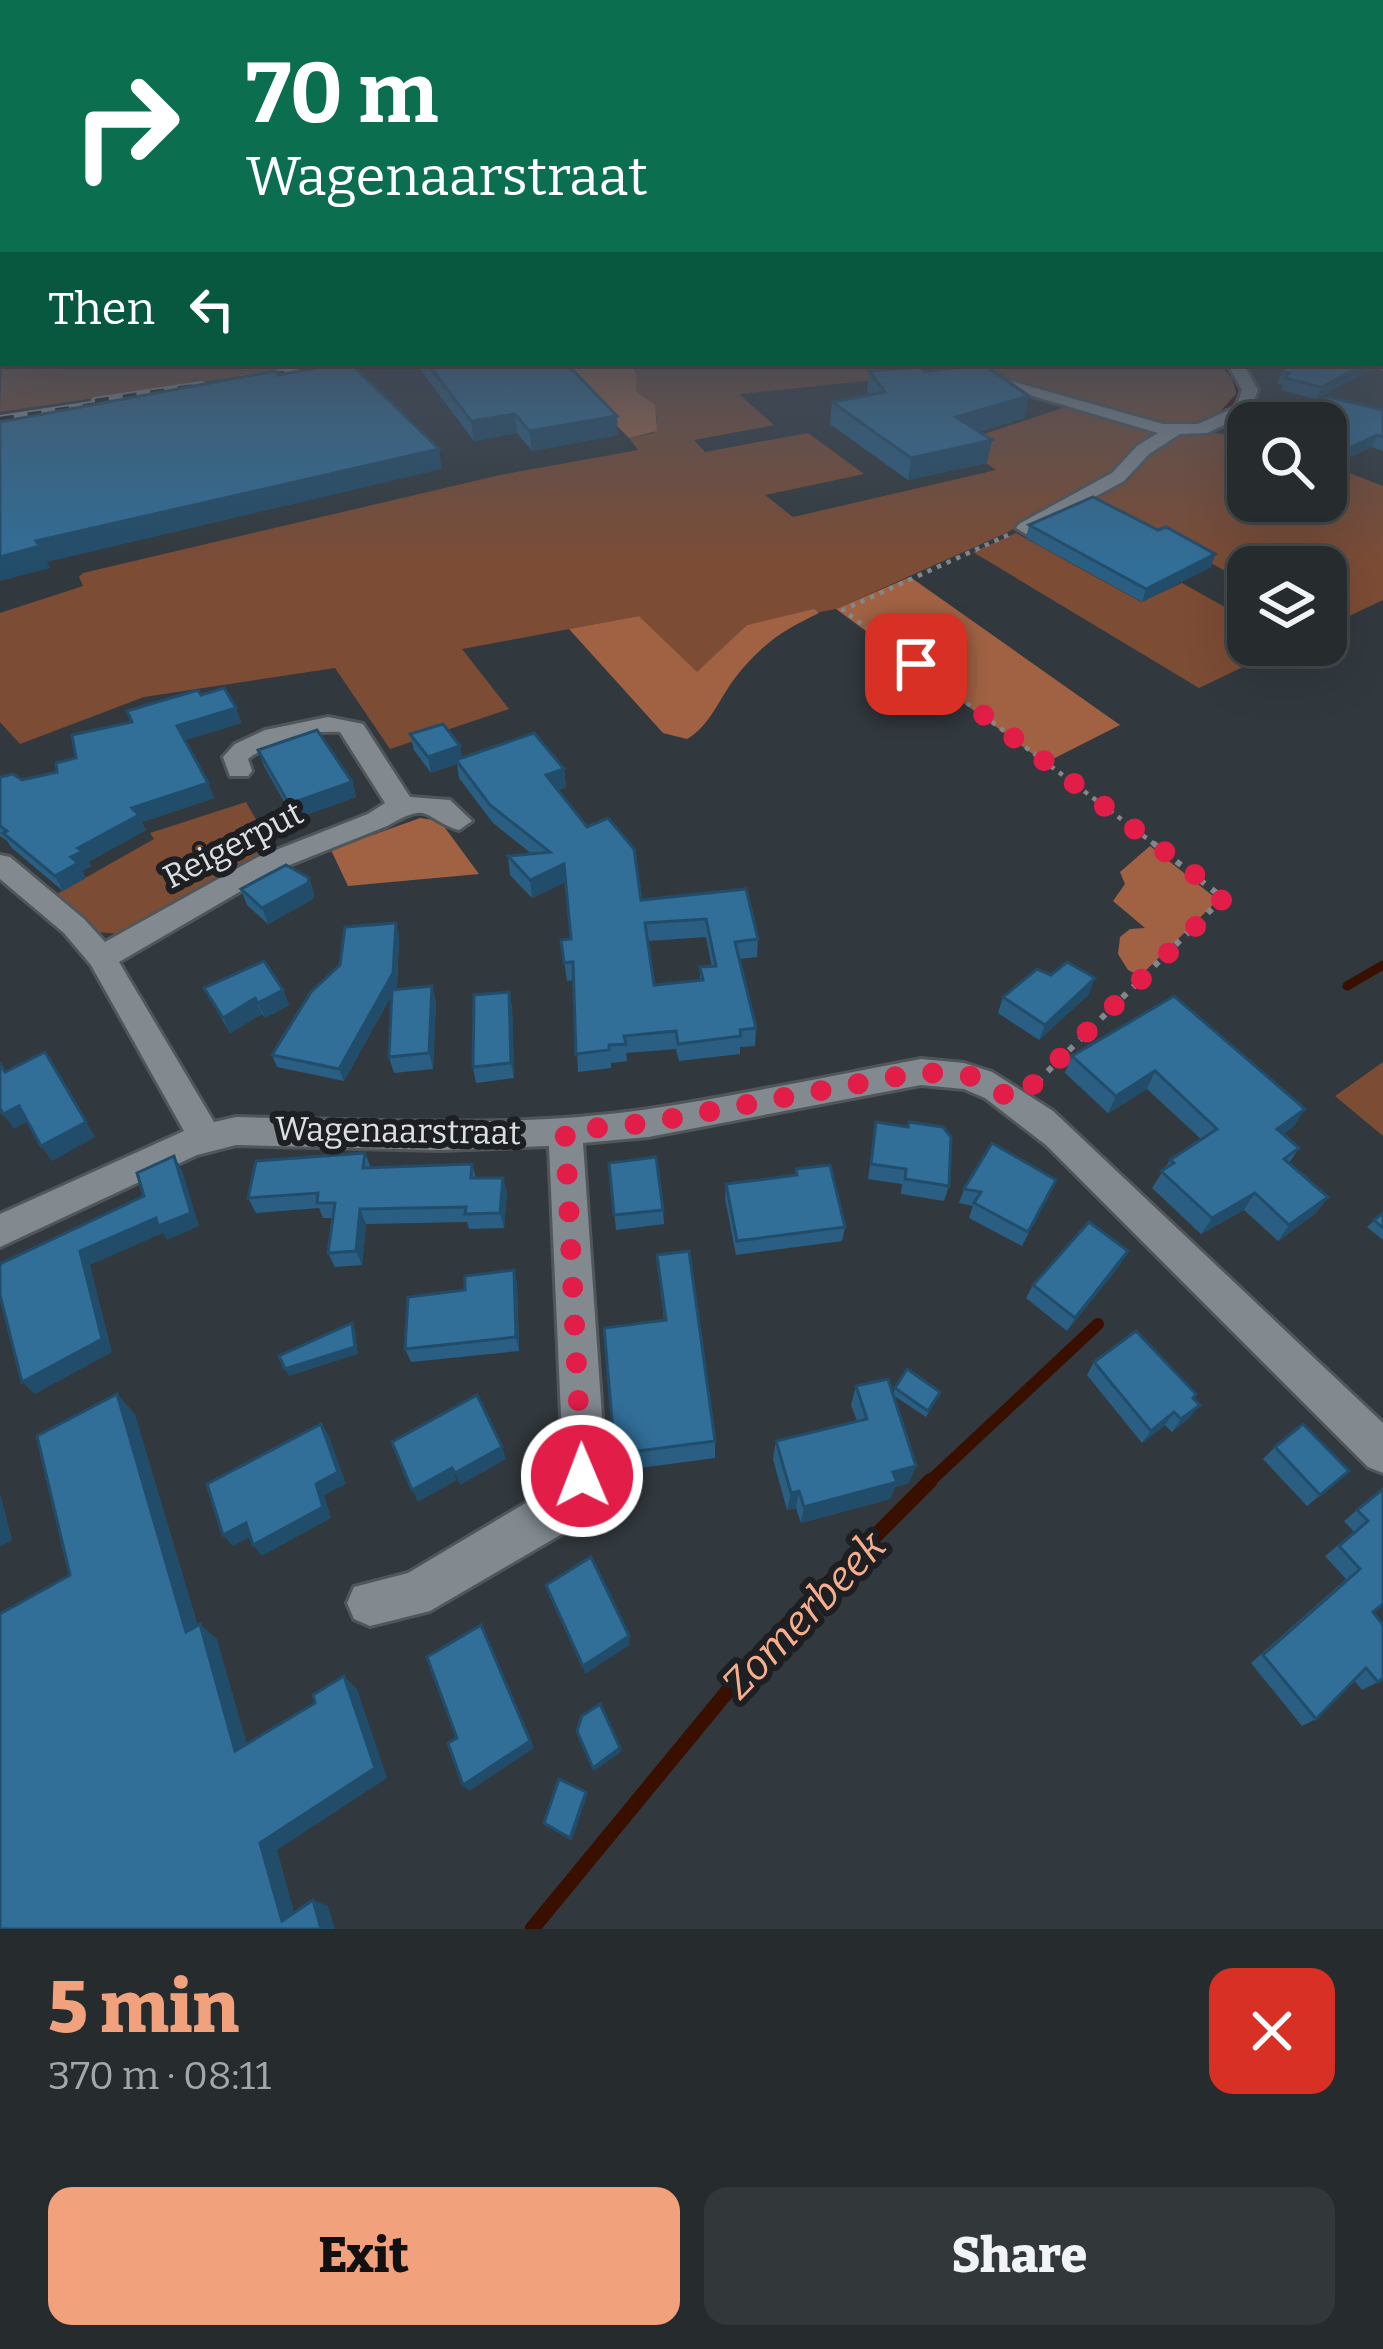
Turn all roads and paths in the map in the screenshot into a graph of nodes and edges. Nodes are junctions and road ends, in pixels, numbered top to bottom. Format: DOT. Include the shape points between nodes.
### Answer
graph roads {
  1 [pos="1017,387"];
  2 [pos="1248,387"];
  3 [pos="1174,430"];
  4 [pos="1026,527"];
  5 [pos="238,771"];
  6 [pos="399,805"];
  7 [pos="459,821"];
  8 [pos="0,864"];
  9 [pos="103,958"];
  10 [pos="1016,1101"];
  11 [pos="565,1131"];
  12 [pos="206,1137"];
  13 [pos="0,1231"];
  14 [pos="1383,1452"];
  15 [pos="370,1603"];
  1 -- 3 [label="street"];
  2 -- 3 [label="street" via="1243,410 1215,425"];
  3 -- 4 [label="street" via="1111,481"];
  4 -- 10 [label="path" via="842,610 1222,901"];
  5 -- 6 [label="street, Reigerput" via="236,757 248,746 318,723 344,723 397,791"];
  6 -- 7 [label="street" via="440,806"];
  6 -- 9 [label="street, Reigerput" via="255,868"];
  8 -- 9 [label="street"];
  9 -- 12 [label="street"];
  10 -- 11 [label="street, Wagenaarstraat" via="970,1076 921,1072"];
  10 -- 14 [label="street, Wagenaarstraat"];
  11 -- 12 [label="street, Wagenaarstraat" via="250,1130"];
  11 -- 15 [label="street" via="579,1484 547,1519 414,1595"];
  12 -- 13 [label="street, Wagenaarstraat"];
}
